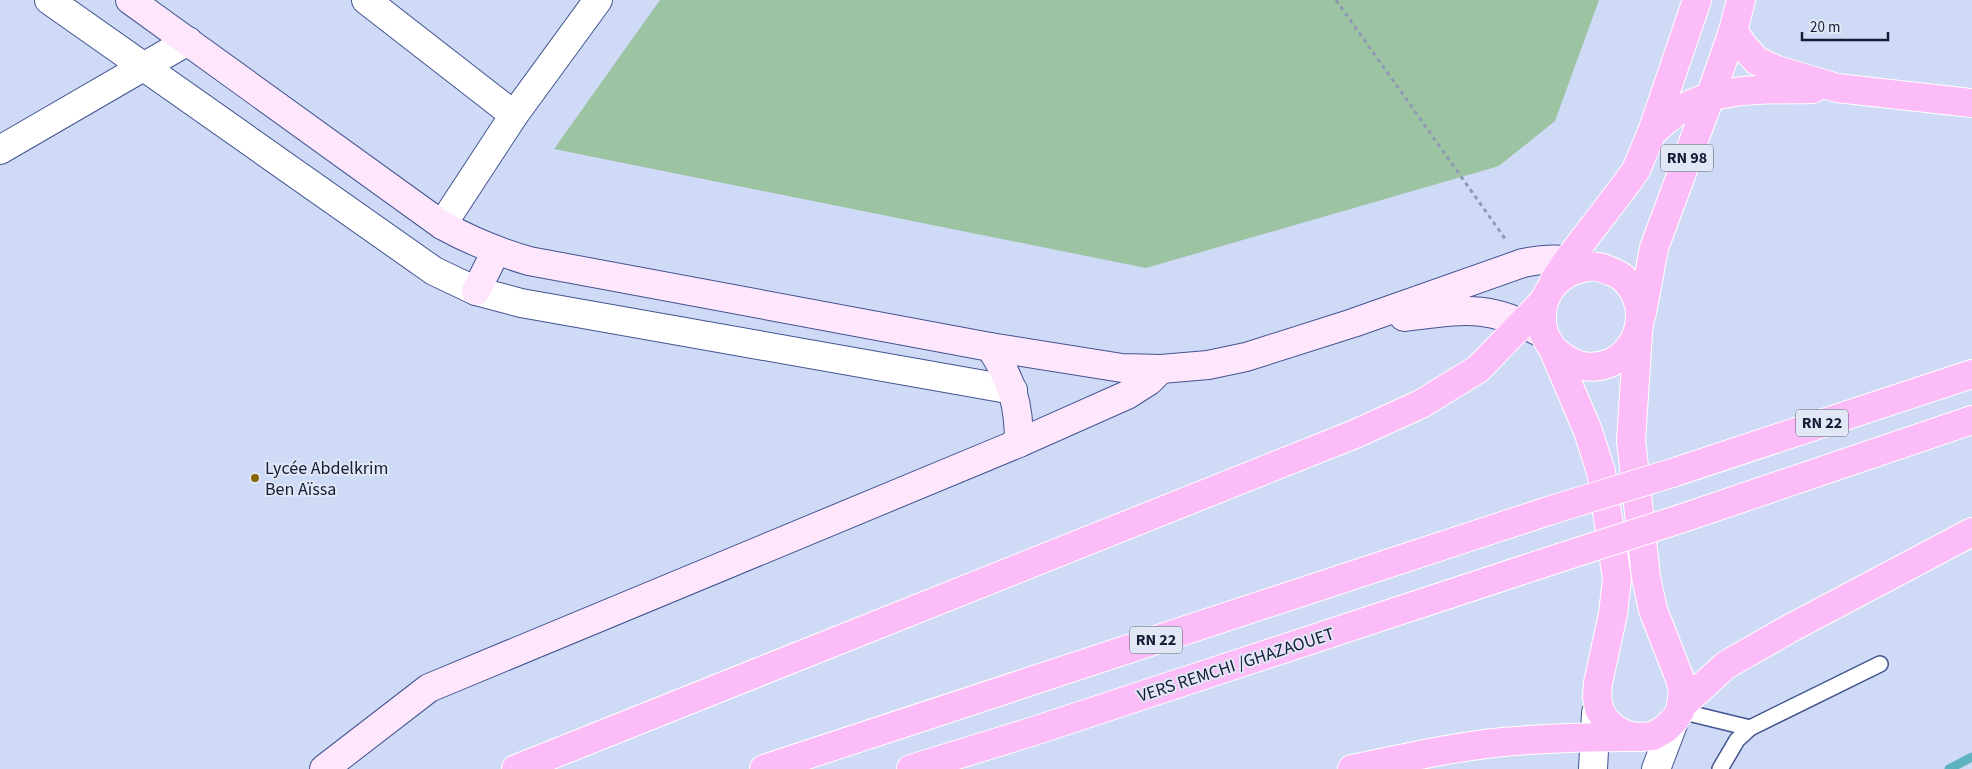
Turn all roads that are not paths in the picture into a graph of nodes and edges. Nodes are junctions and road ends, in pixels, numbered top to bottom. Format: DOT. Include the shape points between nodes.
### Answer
graph roads {
  1 [pos="49,0"];
  2 [pos="130,0"];
  3 [pos="366,0"];
  4 [pos="598,0"];
  5 [pos="1697,0"];
  6 [pos="1741,0"];
  7 [pos="1733,31"];
  8 [pos="188,41"];
  9 [pos="143,66"];
  10 [pos="1837,88"];
  11 [pos="1710,97"];
  12 [pos="1972,103"];
  13 [pos="514,115"];
  14 [pos="1652,132"];
  15 [pos="0,150"];
  16 [pos="442,225"];
  17 [pos="496,252"];
  18 [pos="1580,263"];
  19 [pos="476,291"];
  20 [pos="1352,323"];
  21 [pos="1640,326"];
  22 [pos="1540,336"];
  23 [pos="990,347"];
  24 [pos="1161,368"];
  25 [pos="1972,374"];
  26 [pos="1013,390"];
  27 [pos="1972,420"];
  28 [pos="1019,443"];
  29 [pos="1972,532"];
  30 [pos="1880,664"];
  31 [pos="1597,697"];
  32 [pos="1679,712"];
  33 [pos="1750,728"];
  34 [pos="1595,737"];
  35 [pos="1639,737"];
  36 [pos="324,769"];
  37 [pos="516,769"];
  38 [pos="764,769"];
  39 [pos="911,769"];
  40 [pos="1352,769"];
  41 [pos="1594,769"];
  42 [pos="1656,769"];
  43 [pos="1720,769"];
  1 -- 9 [label="street"];
  2 -- 8 [label="main road"];
  3 -- 13 [label="street"];
  4 -- 13 [label="street"];
  5 -- 14 [label="highway, RN 98"];
  6 -- 7 [label="highway, RN 98"];
  7 -- 10 [label="highway" via="1757,60 1777,70"];
  7 -- 11 [label="highway, RN 98"];
  8 -- 9 [label="street"];
  8 -- 16 [label="main road"];
  9 -- 15 [label="street"];
  9 -- 19 [label="street" via="434,271"];
  10 -- 11 [label="highway" via="1746,91"];
  10 -- 12 [label="highway"];
  11 -- 14 [label="highway" via="1679,111"];
  11 -- 21 [label="highway, RN 98" via="1654,248"];
  13 -- 16 [label="street"];
  14 -- 18 [label="highway, RN 98" via="1636,170"];
  16 -- 17 [label="main road"];
  17 -- 19 [label="main road"];
  17 -- 23 [label="main road"];
  18 -- 20 [label="main road" via="1552,258 1523,263"];
  18 -- 21 [label="highway" via="1607,269 1632,287 1639,302"];
  18 -- 22 [label="highway, RN 98" via="1547,295"];
  19 -- 26 [label="street" via="521,303"];
  20 -- 22 [label="main road" via="1461,310 1489,312"];
  20 -- 24 [label="main road" via="1246,357 1208,365"];
  21 -- 22 [label="highway" via="1630,349 1616,360 1600,366 1566,361"];
  21 -- 32 [label="highway" via="1632,462 1653,610 1683,692"];
  22 -- 31 [label="highway" via="1588,431 1600,472 1617,579"];
  22 -- 37 [label="highway" via="1421,404 1355,434"];
  23 -- 24 [label="main road" via="1122,368"];
  23 -- 26 [label="main road"];
  24 -- 28 [label="main road" via="1149,381 1127,395"];
  25 -- 38 [label="highway, RN 22, bridge"];
  26 -- 28 [label="main road" via="1018,408"];
  27 -- 39 [label="highway, VERS REMCHI /GHAZAOUET / RN 22, bridge" via="1680,519"];
  28 -- 36 [label="main road" via="429,688"];
  29 -- 32 [label="highway" via="1726,665"];
  30 -- 33 [label="lane"];
  31 -- 34 [label="street"];
  31 -- 35 [label="highway" via="1606,721 1626,735"];
  32 -- 33 [label="lane"];
  32 -- 35 [label="highway" via="1665,729 1653,736"];
  32 -- 42 [label="street"];
  33 -- 43 [label="lane" via="1738,740"];
  34 -- 35 [label="highway"];
  34 -- 40 [label="highway" via="1502,742"];
  34 -- 41 [label="street"];
}
